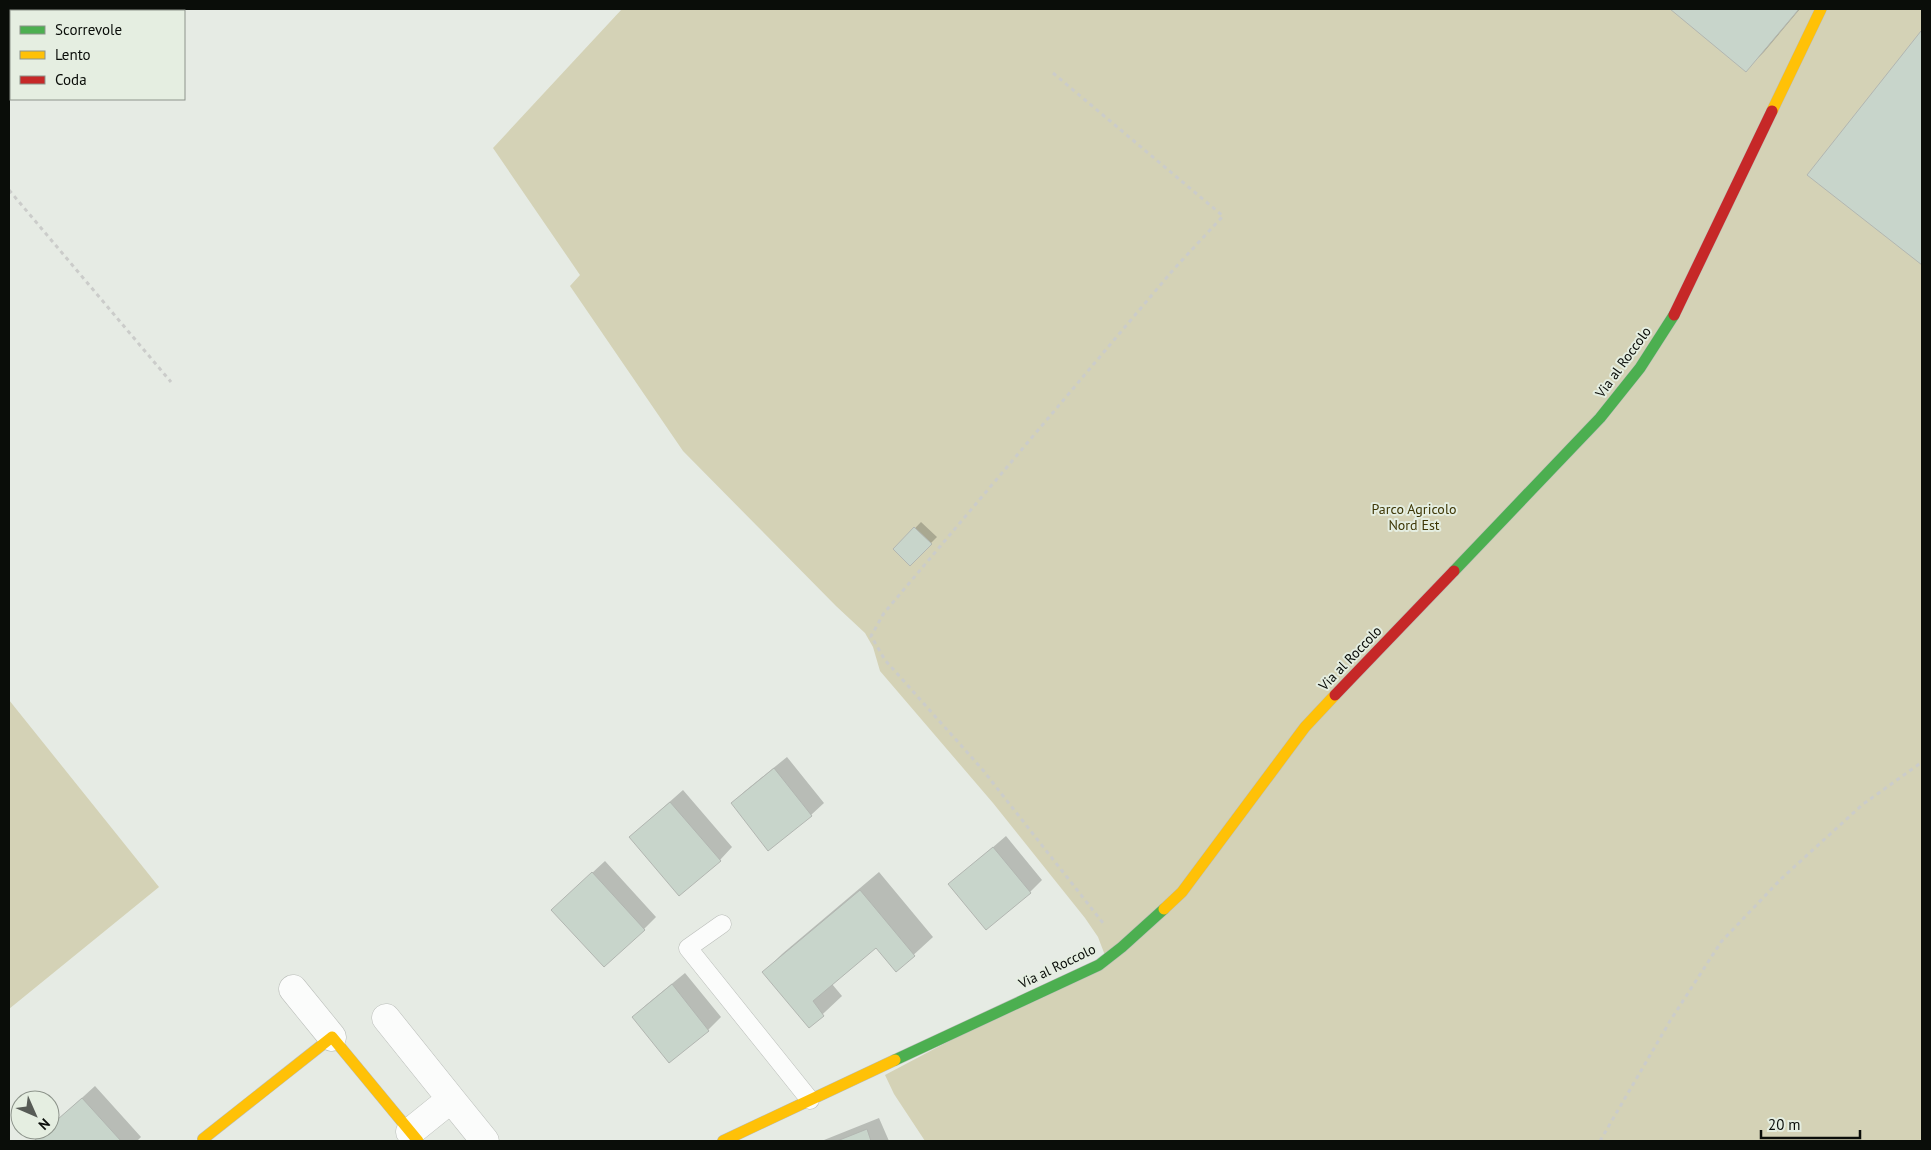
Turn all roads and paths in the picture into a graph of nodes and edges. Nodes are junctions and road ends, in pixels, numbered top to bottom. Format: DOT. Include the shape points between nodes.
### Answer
graph roads {
  1 [pos="1821,9"];
  2 [pos="1053,74"];
  3 [pos="9,190"];
  4 [pos="171,382"];
  5 [pos="1922,762"];
  6 [pos="722,924"];
  7 [pos="1122,947"];
  8 [pos="292,989"];
  9 [pos="386,1018"];
  10 [pos="332,1037"];
  11 [pos="451,1099"];
  12 [pos="810,1100"];
  13 [pos="414,1137"];
  14 [pos="203,1139"];
  15 [pos="485,1141"];
  16 [pos="722,1141"];
  17 [pos="1600,1141"];
  1 -- 7 [label="street, Via al Roccolo" via="1679,307 1640,368 1600,418 1305,727 1182,892"];
  2 -- 7 [label="path" via="1223,216 1173,270 884,613 871,636 886,660 982,769"];
  3 -- 4 [label="path"];
  5 -- 17 [label="path" via="1862,805 1780,878 1721,942 1670,1021"];
  6 -- 12 [label="lane" via="688,948"];
  7 -- 12 [label="street, Via al Roccolo" via="1099,965"];
  8 -- 10 [label="street"];
  9 -- 11 [label="street"];
  10 -- 13 [label="street"];
  10 -- 14 [label="street"];
  11 -- 13 [label="street"];
  11 -- 15 [label="street"];
  12 -- 16 [label="street, Via al Roccolo"];
}
